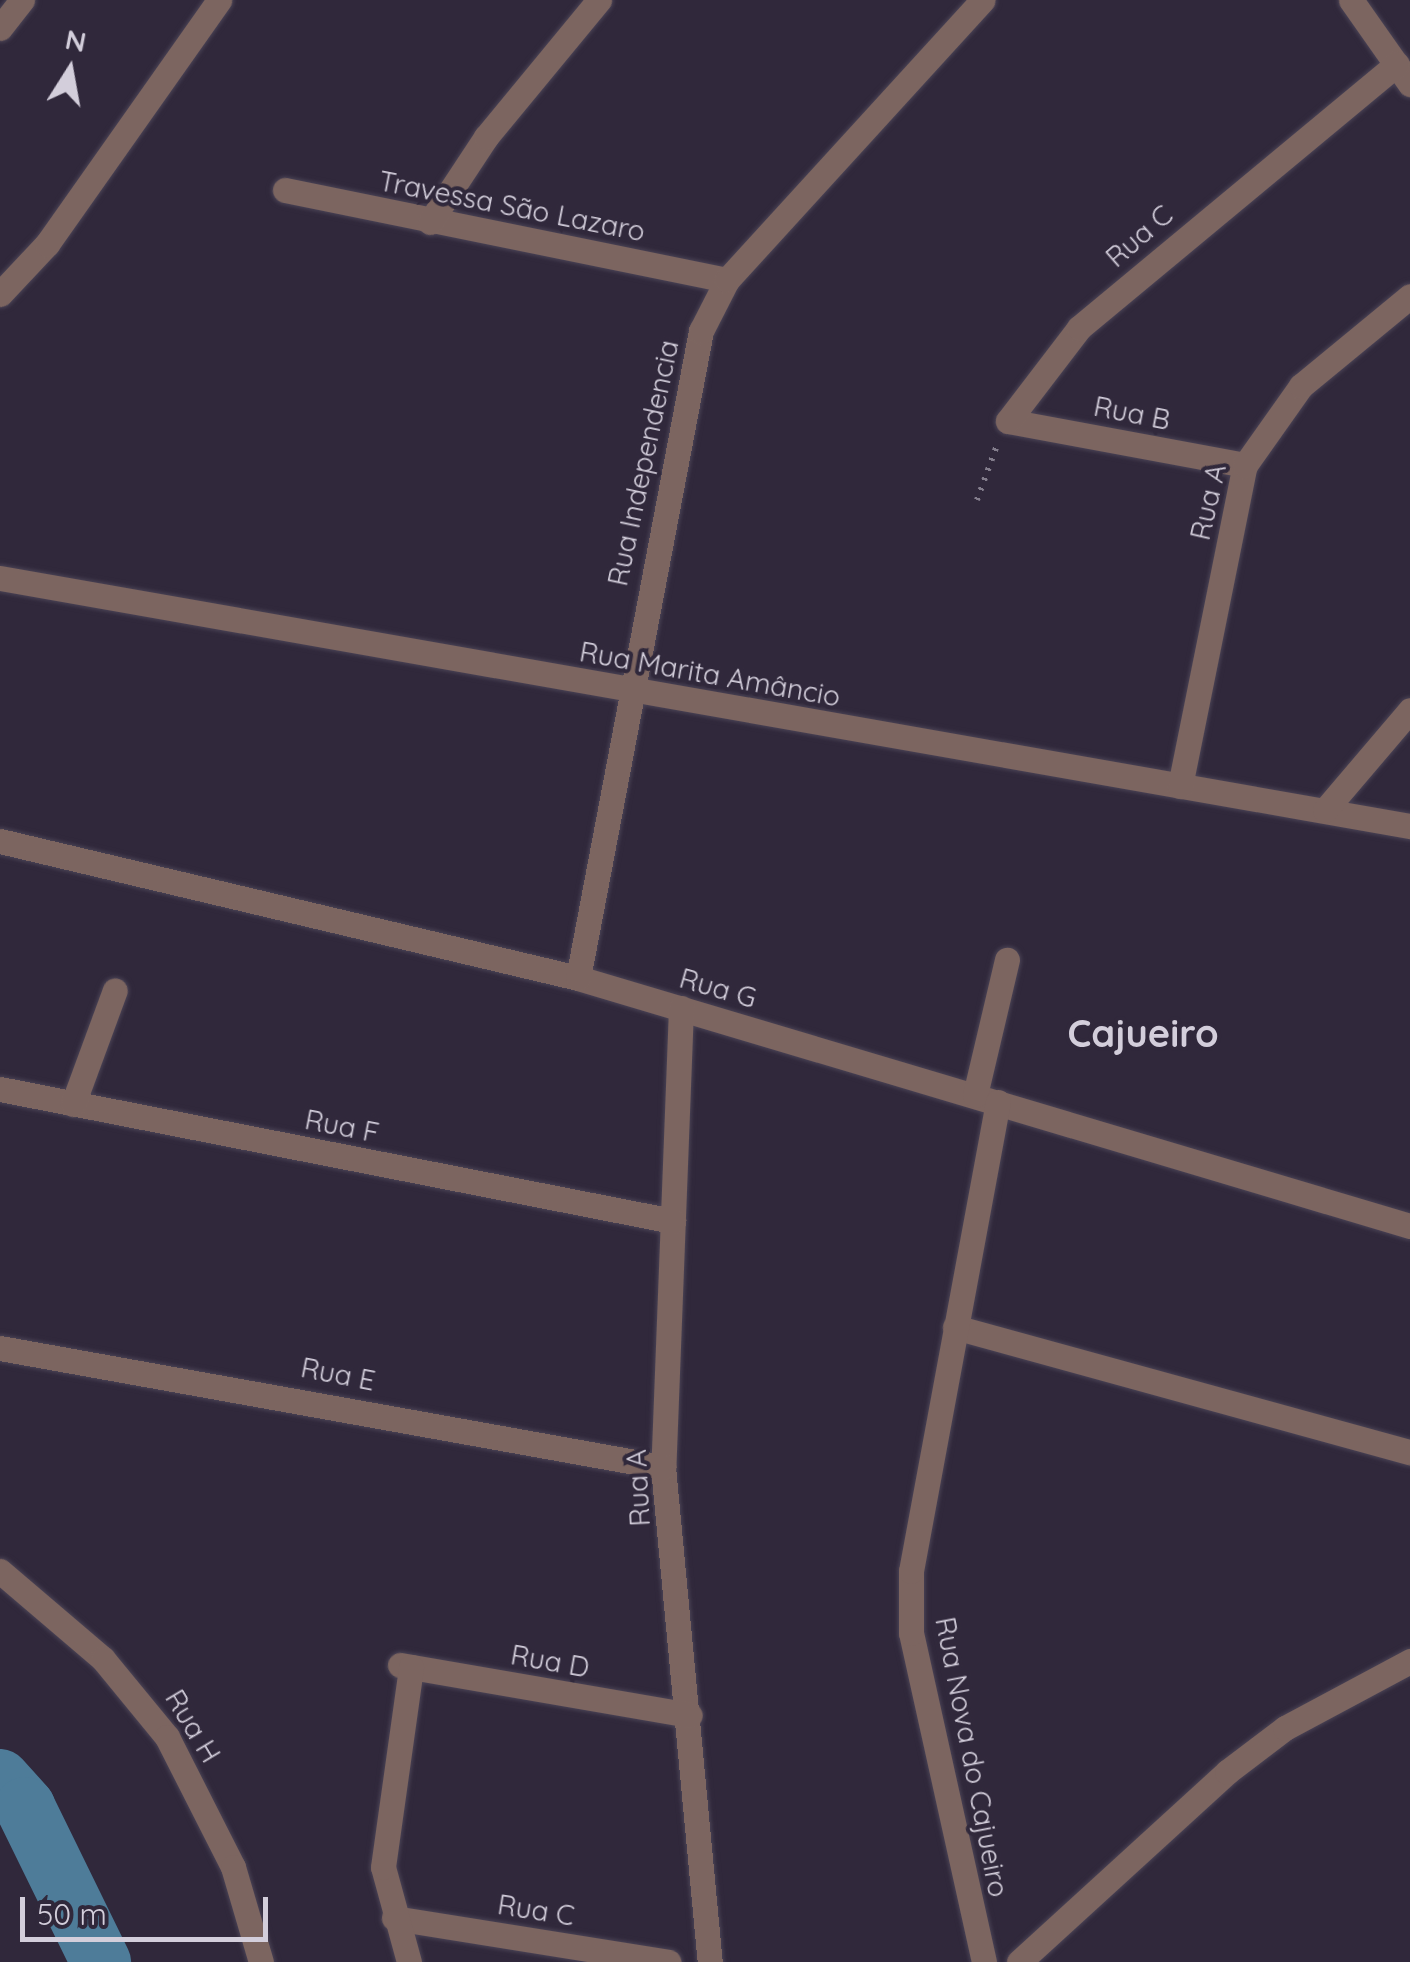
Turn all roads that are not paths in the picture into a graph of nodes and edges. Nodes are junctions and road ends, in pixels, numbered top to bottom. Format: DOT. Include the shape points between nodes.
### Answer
graph roads {
  1 [pos="22,0"];
  2 [pos="219,0"];
  3 [pos="599,0"];
  4 [pos="982,0"];
  5 [pos="1351,0"];
  6 [pos="0,28"];
  7 [pos="1403,74"];
  8 [pos="285,190"];
  9 [pos="430,222"];
  10 [pos="728,280"];
  11 [pos="0,294"];
  12 [pos="1410,296"];
  13 [pos="1008,421"];
  14 [pos="1245,465"];
  15 [pos="0,578"];
  16 [pos="628,690"];
  17 [pos="1410,710"];
  18 [pos="1180,786"];
  19 [pos="1325,810"];
  20 [pos="1410,826"];
  21 [pos="0,841"];
  22 [pos="1007,960"];
  23 [pos="578,978"];
  24 [pos="115,990"];
  25 [pos="681,1008"];
  26 [pos="0,1089"];
  27 [pos="987,1098"];
  28 [pos="72,1104"];
  29 [pos="672,1221"];
  30 [pos="1410,1226"];
  31 [pos="954,1327"];
  32 [pos="0,1348"];
  33 [pos="1408,1454"];
  34 [pos="663,1467"];
  35 [pos="0,1572"];
  36 [pos="1410,1661"];
  37 [pos="690,1716"];
  38 [pos="394,1918"];
  39 [pos="262,1962"];
  40 [pos="409,1962"];
  41 [pos="668,1962"];
  42 [pos="710,1962"];
  43 [pos="984,1962"];
  44 [pos="1019,1962"];
  1 -- 6 [label="street"];
  2 -- 11 [label="street" via="46,244"];
  3 -- 9 [label="street" via="486,137"];
  4 -- 10 [label="street, Rua Independencia"];
  5 -- 7 [label="street"];
  7 -- 13 [label="street, Rua C" via="1080,328"];
  8 -- 9 [label="street, Travessa São Lazaro"];
  9 -- 10 [label="street, Travessa São Lazaro"];
  10 -- 16 [label="street, Rua Independencia" via="688,382"];
  12 -- 14 [label="street, Rua A" via="1301,386"];
  13 -- 14 [label="street, Rua B"];
  14 -- 18 [label="street, Rua A"];
  15 -- 16 [label="street, Rua Marita Amâncio"];
  16 -- 18 [label="street, Rua Marita Amâncio"];
  16 -- 23 [label="street, Rua Independencia"];
  17 -- 19 [label="street"];
  18 -- 19 [label="street, Rua Marita Amâncio"];
  19 -- 20 [label="street, Rua Marita Amâncio"];
  21 -- 23 [label="street, Rua G"];
  22 -- 27 [label="street, Rua Nova do Cajueiro"];
  23 -- 25 [label="street, Rua G"];
  24 -- 28 [label="street"];
  25 -- 27 [label="street, Rua G"];
  25 -- 29 [label="street, Rua A"];
  26 -- 28 [label="street, Rua F"];
  27 -- 30 [label="street, Rua G"];
  27 -- 31 [label="street, Rua Nova do Cajueiro"];
  28 -- 29 [label="street, Rua F"];
  29 -- 34 [label="street, Rua A"];
  31 -- 33 [label="street"];
  31 -- 43 [label="street, Rua Nova do Cajueiro" via="911,1571 912,1633"];
  32 -- 34 [label="street, Rua E"];
  34 -- 37 [label="street, Rua A"];
  35 -- 39 [label="street, Rua H" via="103,1658 167,1736 232,1867"];
  36 -- 44 [label="street" via="1285,1728 1227,1772"];
  37 -- 38 [label="street, Rua D" via="406,1666 383,1857"];
  37 -- 42 [label="street, Rua A"];
  38 -- 40 [label="street"];
  38 -- 41 [label="street, Rua C"];
}
